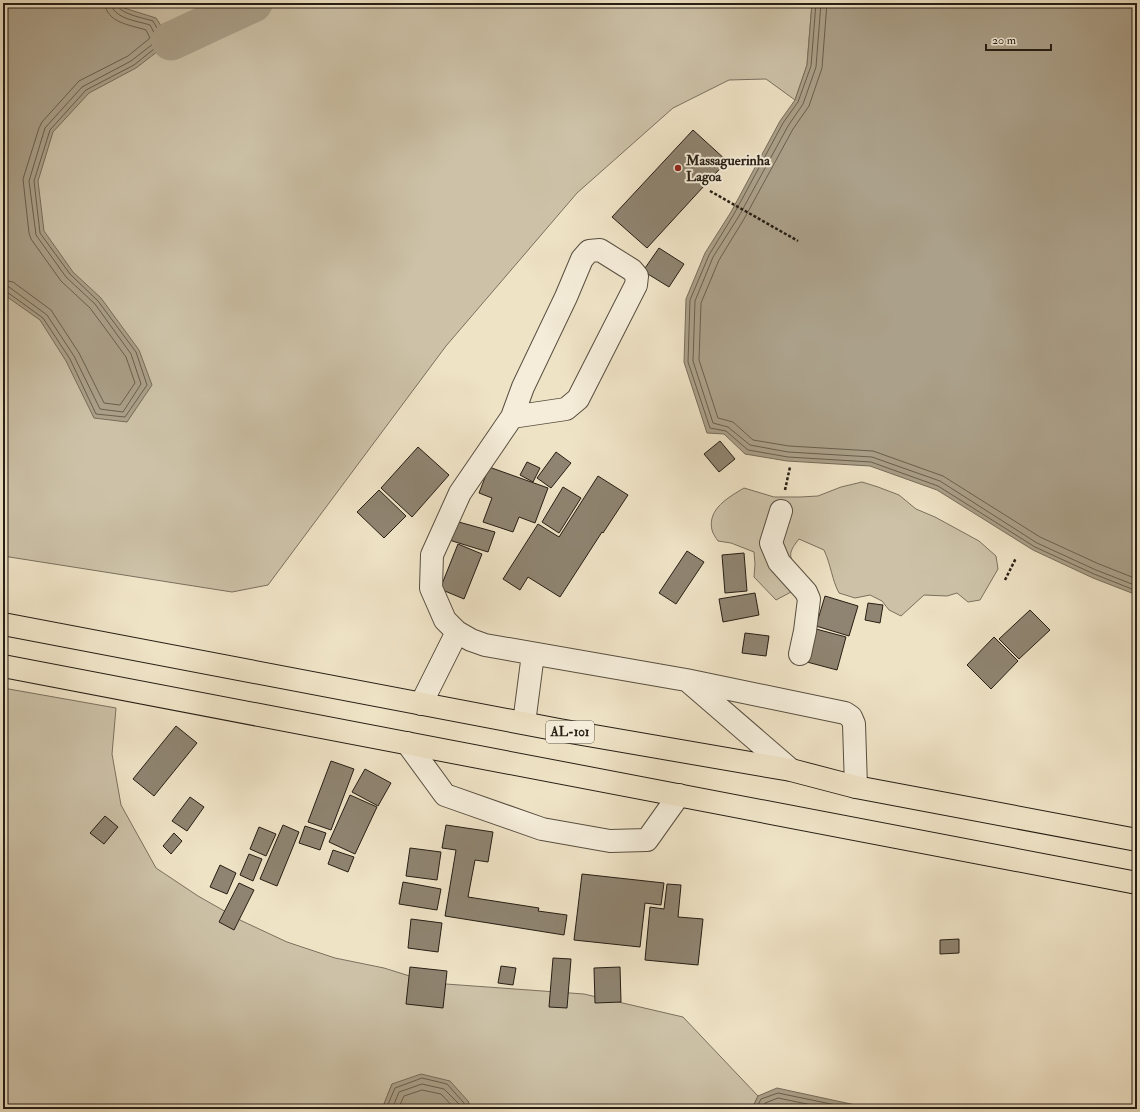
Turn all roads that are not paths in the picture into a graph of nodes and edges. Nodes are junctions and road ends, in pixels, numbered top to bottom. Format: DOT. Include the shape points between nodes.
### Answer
graph roads {
  1 [pos="512,417"];
  2 [pos="781,511"];
  3 [pos="3,624"];
  4 [pos="457,632"];
  5 [pos="533,654"];
  6 [pos="800,654"];
  7 [pos="3,666"];
  8 [pos="686,680"];
  9 [pos="421,704"];
  10 [pos="524,723"];
  11 [pos="407,743"];
  12 [pos="792,770"];
  13 [pos="856,787"];
  14 [pos="679,795"];
  15 [pos="1137,840"];
  16 [pos="1137,883"];
  1 -- 1 [label="lane" via="566,409 578,399 636,285 637,276 632,270 600,250 589,251 582,259 523,387"];
  1 -- 4 [label="lane" via="460,493 432,555 431,588 445,620"];
  2 -- 6 [label="lane" via="771,543 779,562 806,592 809,599"];
  3 -- 9 [label="highway, AL-101"];
  4 -- 5 [label="lane" via="485,645"];
  4 -- 9 [label="lane"];
  5 -- 8 [label="lane"];
  5 -- 10 [label="lane"];
  7 -- 11 [label="highway"];
  8 -- 12 [label="lane"];
  8 -- 13 [label="lane" via="845,713 851,717 854,724"];
  9 -- 10 [label="highway, AL-101"];
  10 -- 12 [label="highway, AL-101"];
  11 -- 14 [label="highway"];
  11 -- 14 [label="lane" via="446,795 542,829 610,841 647,840"];
  12 -- 13 [label="highway, AL-101"];
  13 -- 15 [label="highway, AL-101"];
  14 -- 16 [label="highway"];
}
